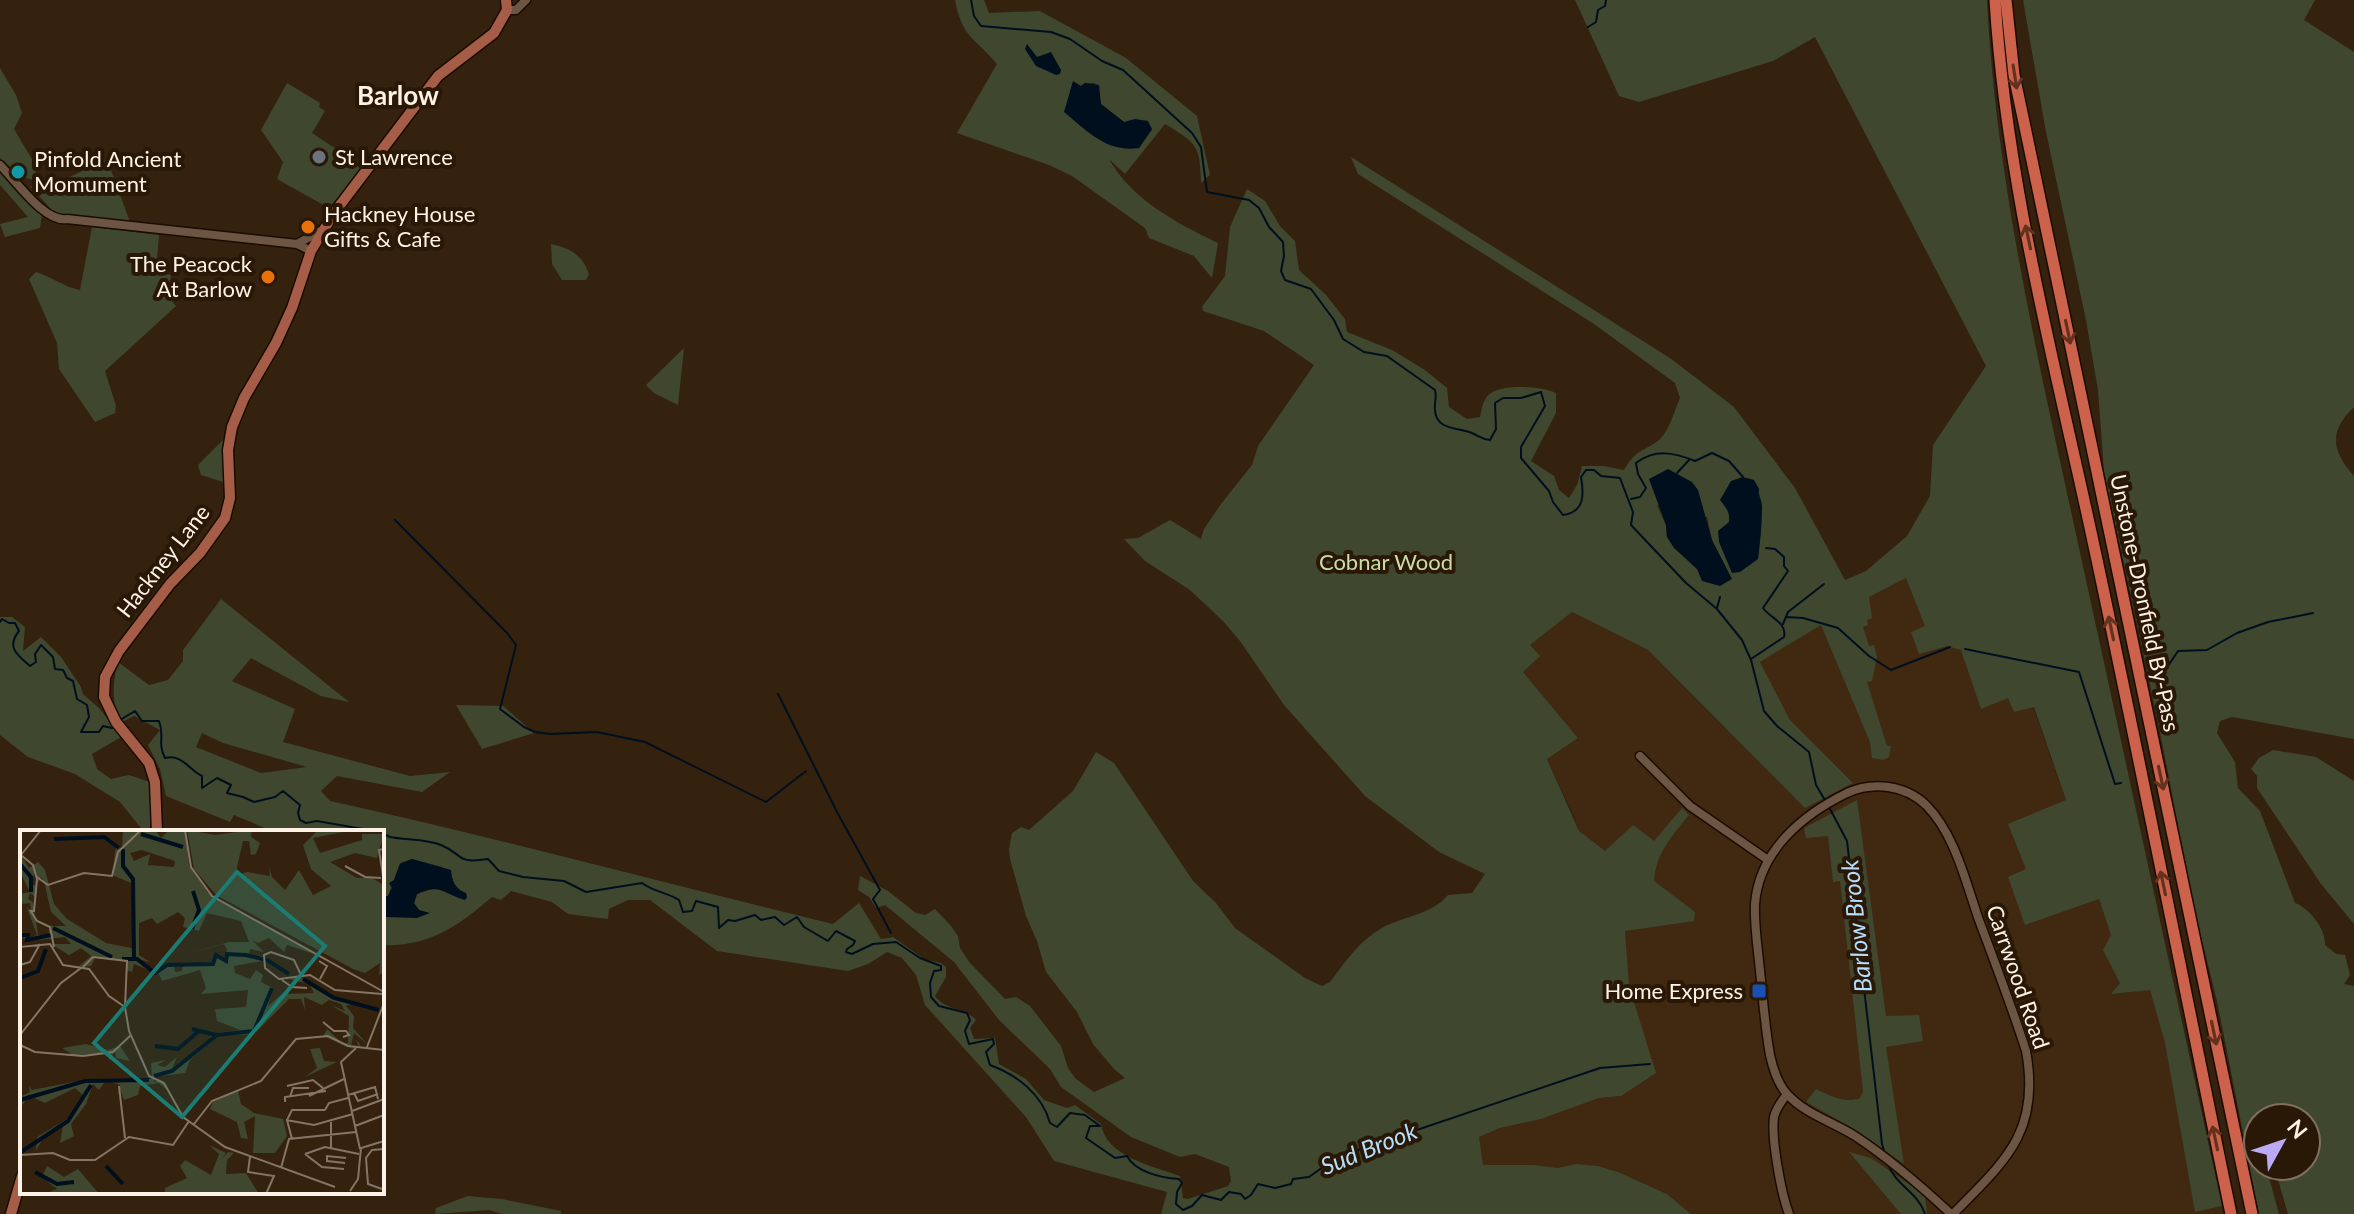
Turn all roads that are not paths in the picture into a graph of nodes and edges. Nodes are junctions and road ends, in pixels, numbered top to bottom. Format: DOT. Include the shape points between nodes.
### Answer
graph roads {
  1 [pos="526,0"];
  2 [pos="1995,0"];
  3 [pos="2006,0"];
  4 [pos="506,5"];
  5 [pos="0,165"];
  6 [pos="324,229"];
  7 [pos="297,244"];
  8 [pos="311,251"];
  9 [pos="1640,756"];
  10 [pos="157,830"];
  11 [pos="1768,860"];
  12 [pos="1787,1094"];
  13 [pos="20,1183"];
  14 [pos="11,1214"];
  15 [pos="1789,1214"];
  16 [pos="1952,1214"];
  17 [pos="2231,1214"];
  18 [pos="2252,1214"];
  1 -- 4 [label="street" via="516,10"];
  17 -- 2 [label="highway, Unstone-Dronfield By-Pass, one-way" via="2022,211"];
  3 -- 18 [label="highway, Unstone-Dronfield By-Pass, one-way" via="2014,75"];
  4 -- 6 [label="main road" via="494,33 438,76"];
  5 -- 7 [label="street" via="57,221"];
  6 -- 7 [label="street"];
  6 -- 8 [label="main road"];
  7 -- 8 [label="street"];
  8 -- 10 [label="main road, Hackney Lane" via="292,308 232,427 225,518 137,627 105,677 104,697 116,722 149,763"];
  9 -- 11 [label="street" via="1690,806"];
  11 -- 12 [label="street" via="1755,921 1769,1051"];
  11 -- 16 [label="street, Carrwood Road" via="1794,827 1863,787 1901,789 1937,819 1962,872 2026,1051 2030,1082 2024,1126 2014,1148"];
  12 -- 15 [label="street" via="1774,1128"];
  12 -- 16 [label="street" via="1894,1164"];
  13 -- 14 [label="main road"];
}
